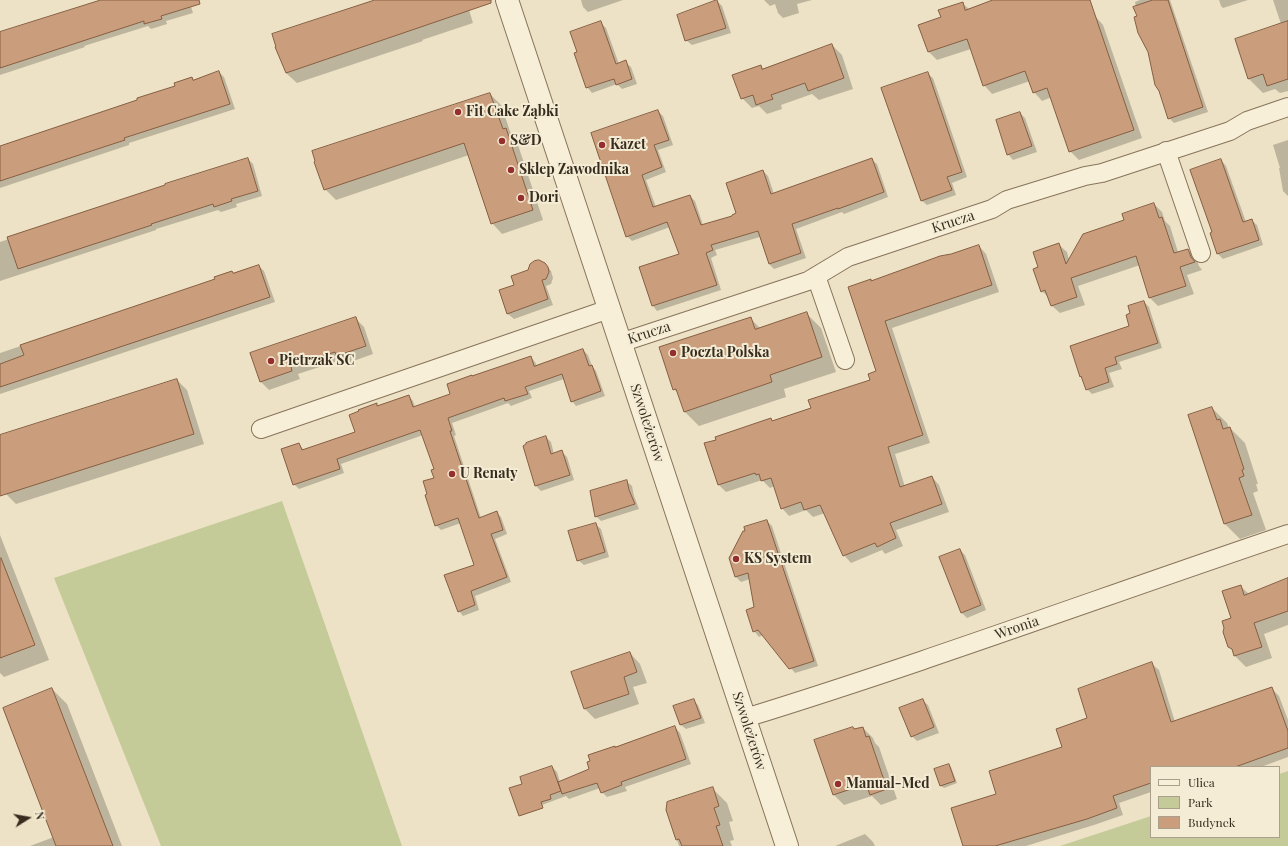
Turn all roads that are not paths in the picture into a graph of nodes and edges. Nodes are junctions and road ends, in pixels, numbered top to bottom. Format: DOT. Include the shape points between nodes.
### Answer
graph roads {
  1 [pos="507,0"];
  2 [pos="1288,107"];
  3 [pos="1166,152"];
  4 [pos="1201,253"];
  5 [pos="816,276"];
  6 [pos="609,309"];
  7 [pos="620,343"];
  8 [pos="845,360"];
  9 [pos="261,429"];
  10 [pos="1288,534"];
  11 [pos="745,718"];
  12 [pos="787,846"];
  1 -- 6 [label="street, Szwoleżerów"];
  2 -- 3 [label="street, Krucza" via="1247,121 1230,131"];
  3 -- 4 [label="street"];
  3 -- 5 [label="street, Krucza" via="1007,200 992,209 848,257"];
  5 -- 7 [label="street, Krucza" via="808,281"];
  5 -- 8 [label="street"];
  6 -- 7 [label="street, Szwoleżerów"];
  6 -- 9 [label="street"];
  7 -- 11 [label="street, Szwoleżerów"];
  10 -- 11 [label="street, Wronia"];
  11 -- 12 [label="street, Szwoleżerów"];
}
